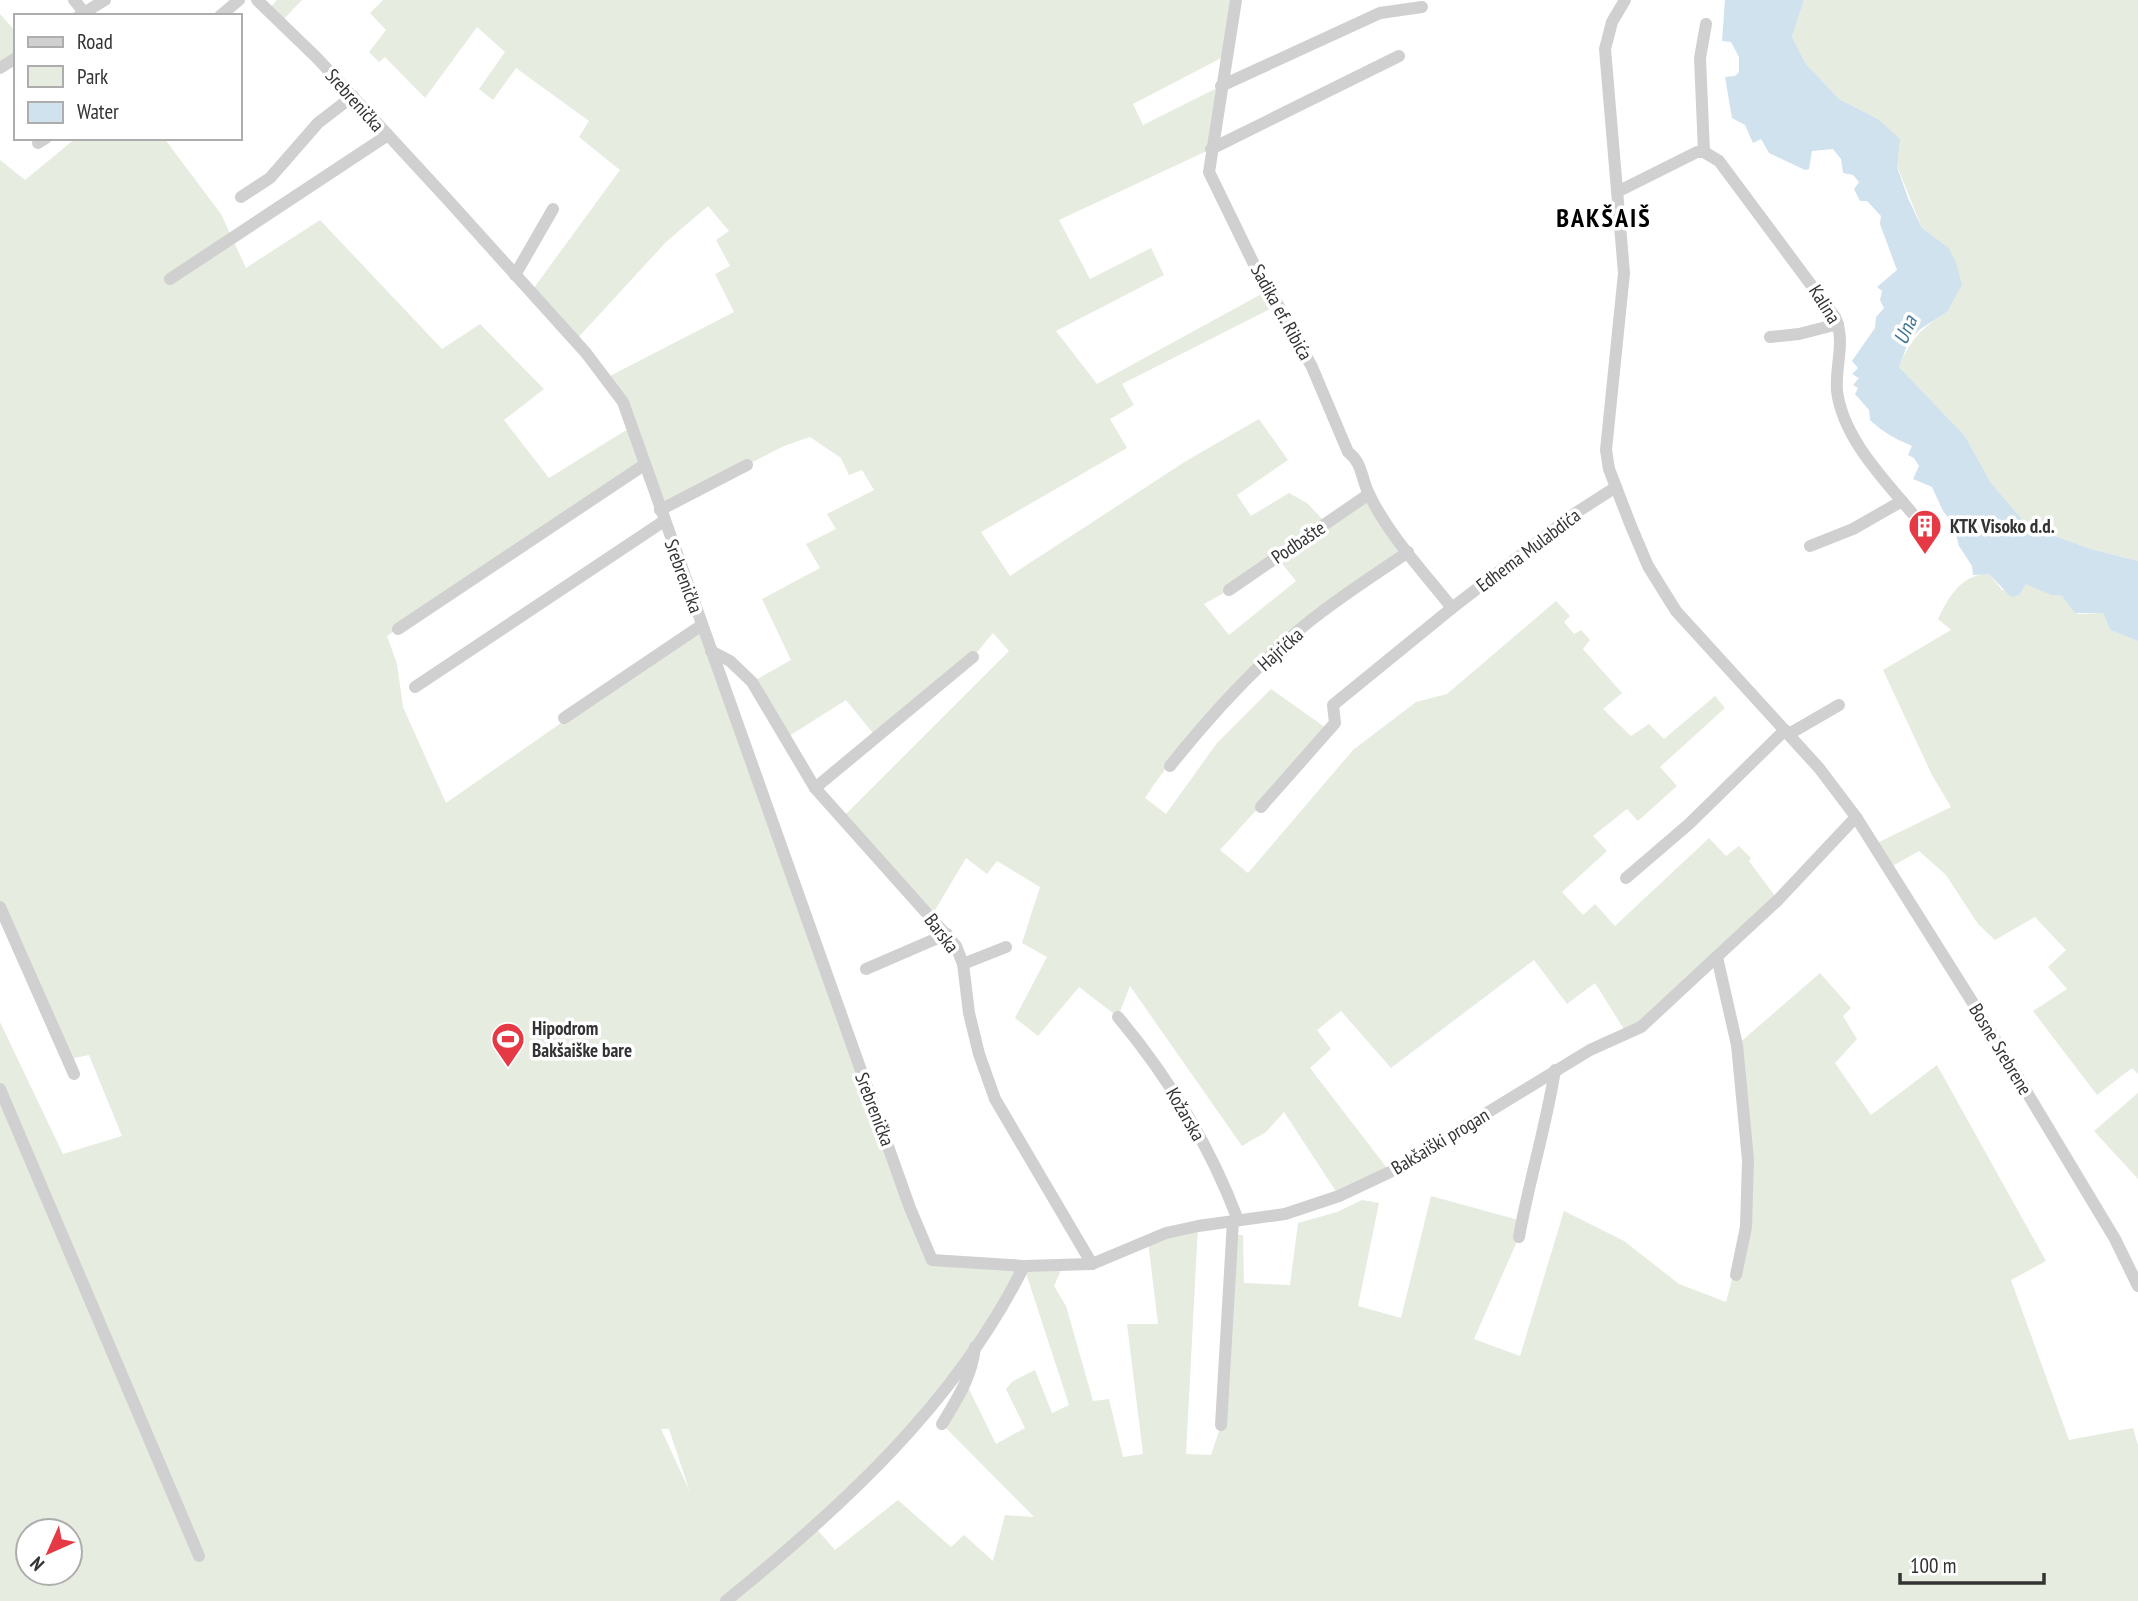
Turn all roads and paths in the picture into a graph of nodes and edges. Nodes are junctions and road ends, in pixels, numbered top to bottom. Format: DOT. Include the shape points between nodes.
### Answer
graph roads {
  1 [pos="74,0"];
  2 [pos="105,0"];
  3 [pos="239,0"];
  4 [pos="257,0"];
  5 [pos="1236,0"];
  6 [pos="1625,0"];
  7 [pos="1422,7"];
  8 [pos="81,14"];
  9 [pos="222,14"];
  10 [pos="1706,24"];
  11 [pos="1399,56"];
  12 [pos="1221,86"];
  13 [pos="353,96"];
  14 [pos="388,135"];
  15 [pos="1211,149"];
  16 [pos="1704,152"];
  17 [pos="1619,191"];
  18 [pos="241,197"];
  19 [pos="553,209"];
  20 [pos="515,275"];
  21 [pos="170,279"];
  22 [pos="1838,324"];
  23 [pos="1770,337"];
  24 [pos="747,465"];
  25 [pos="644,466"];
  26 [pos="1616,487"];
  27 [pos="1369,494"];
  28 [pos="1902,502"];
  29 [pos="1912,513"];
  30 [pos="662,515"];
  31 [pos="1810,547"];
  32 [pos="1408,552"];
  33 [pos="1229,590"];
  34 [pos="1448,603"];
  35 [pos="702,625"];
  36 [pos="398,629"];
  37 [pos="712,651"];
  38 [pos="973,657"];
  39 [pos="415,687"];
  40 [pos="1839,705"];
  41 [pos="564,718"];
  42 [pos="1787,732"];
  43 [pos="1170,766"];
  44 [pos="815,788"];
  45 [pos="1261,807"];
  46 [pos="1856,817"];
  47 [pos="1626,878"];
  48 [pos="0,906"];
  49 [pos="947,934"];
  50 [pos="1006,947"];
  51 [pos="1717,957"];
  52 [pos="963,964"];
  53 [pos="866,969"];
  54 [pos="1118,1017"];
  55 [pos="1555,1070"];
  56 [pos="74,1073"];
  57 [pos="0,1089"];
  58 [pos="1236,1221"];
  59 [pos="1519,1237"];
  60 [pos="933,1260"];
  61 [pos="1092,1264"];
  62 [pos="1024,1266"];
  63 [pos="1736,1275"];
  64 [pos="2138,1286"];
  65 [pos="975,1347"];
  66 [pos="942,1424"];
  67 [pos="1220,1425"];
  68 [pos="199,1556"];
  69 [pos="726,1601"];
  1 -- 8 [label="street"];
  2 -- 8 [label="street"];
  3 -- 9 [label="street"];
  4 -- 13 [label="street, Srebrenička"];
  5 -- 12 [label="street, Sadika ef. Ribića"];
  6 -- 17 [label="street, Bosne Srebrene" via="1612,23 1605,50"];
  7 -- 12 [label="street" via="1380,13"];
  10 -- 16 [label="street" via="1700,58"];
  11 -- 15 [label="street"];
  12 -- 15 [label="street, Sadika ef. Ribića"];
  13 -- 14 [label="street, Srebrenička"];
  13 -- 18 [label="street" via="318,123 270,178"];
  14 -- 20 [label="street, Srebrenička"];
  14 -- 21 [label="street"];
  15 -- 27 [label="street, Sadika ef. Ribića" via="1208,164 1213,182 1267,291 1312,367"];
  16 -- 17 [label="street"];
  16 -- 22 [label="street, Kalina" via="1719,161 1742,190"];
  17 -- 26 [label="street, Bosne Srebrene" via="1624,273 1605,437"];
  19 -- 20 [label="street"];
  20 -- 25 [label="street, Srebrenička" via="606,378 622,402"];
  22 -- 23 [label="street"];
  22 -- 28 [label="street, Kalina" via="1842,341 1838,392 1843,416"];
  24 -- 30 [label="street"];
  25 -- 30 [label="street, Srebrenička"];
  25 -- 36 [label="street"];
  26 -- 34 [label="street, Edhema Mulabdića"];
  26 -- 42 [label="street, Bosne Srebrene" via="1648,566 1676,611"];
  27 -- 32 [label="street, Sadika ef. Ribića"];
  27 -- 33 [label="street, Podbašte"];
  28 -- 29 [label="street, Kalina"];
  28 -- 31 [label="street"];
  30 -- 35 [label="street, Srebrenička"];
  30 -- 39 [label="street"];
  32 -- 34 [label="street, Sadika ef. Ribića"];
  32 -- 43 [label="street, Hajrićka" via="1278,649 1212,712"];
  34 -- 45 [label="street, Edhema Mulabdića" via="1333,705 1335,723"];
  35 -- 37 [label="street, Srebrenička"];
  35 -- 41 [label="street"];
  37 -- 44 [label="street, Barska" via="752,682"];
  37 -- 60 [label="street, Srebrenička" via="910,1208"];
  38 -- 44 [label="street"];
  40 -- 42 [label="street"];
  42 -- 46 [label="street, Bosne Srebrene"];
  42 -- 47 [label="street"];
  44 -- 49 [label="street, Barska"];
  46 -- 51 [label="street, Bakšaiški progan"];
  46 -- 64 [label="street, Bosne Srebrene" via="1978,1011 2115,1239"];
  48 -- 56 [label="street"];
  49 -- 52 [label="street, Barska"];
  49 -- 53 [label="street"];
  50 -- 52 [label="street"];
  51 -- 55 [label="street, Bakšaiški progan" via="1640,1027"];
  51 -- 63 [label="street" via="1737,1045 1748,1160 1746,1227"];
  52 -- 61 [label="street, Barska" via="974,1034 995,1099"];
  54 -- 58 [label="street, Kožarska" via="1171,1086 1222,1176"];
  55 -- 58 [label="street, Bakšaiški progan" via="1390,1172 1285,1214"];
  55 -- 59 [label="street"];
  57 -- 68 [label="street"];
  58 -- 61 [label="street, Bakšaiški progan" via="1166,1233"];
  58 -- 67 [label="street"];
  60 -- 62 [label="street, Bakšaiški progan"];
  61 -- 62 [label="street, Bakšaiški progan"];
  62 -- 65 [label="street"];
  65 -- 66 [label="street" via="974,1365"];
  65 -- 69 [label="street" via="902,1441 814,1526"];
}
